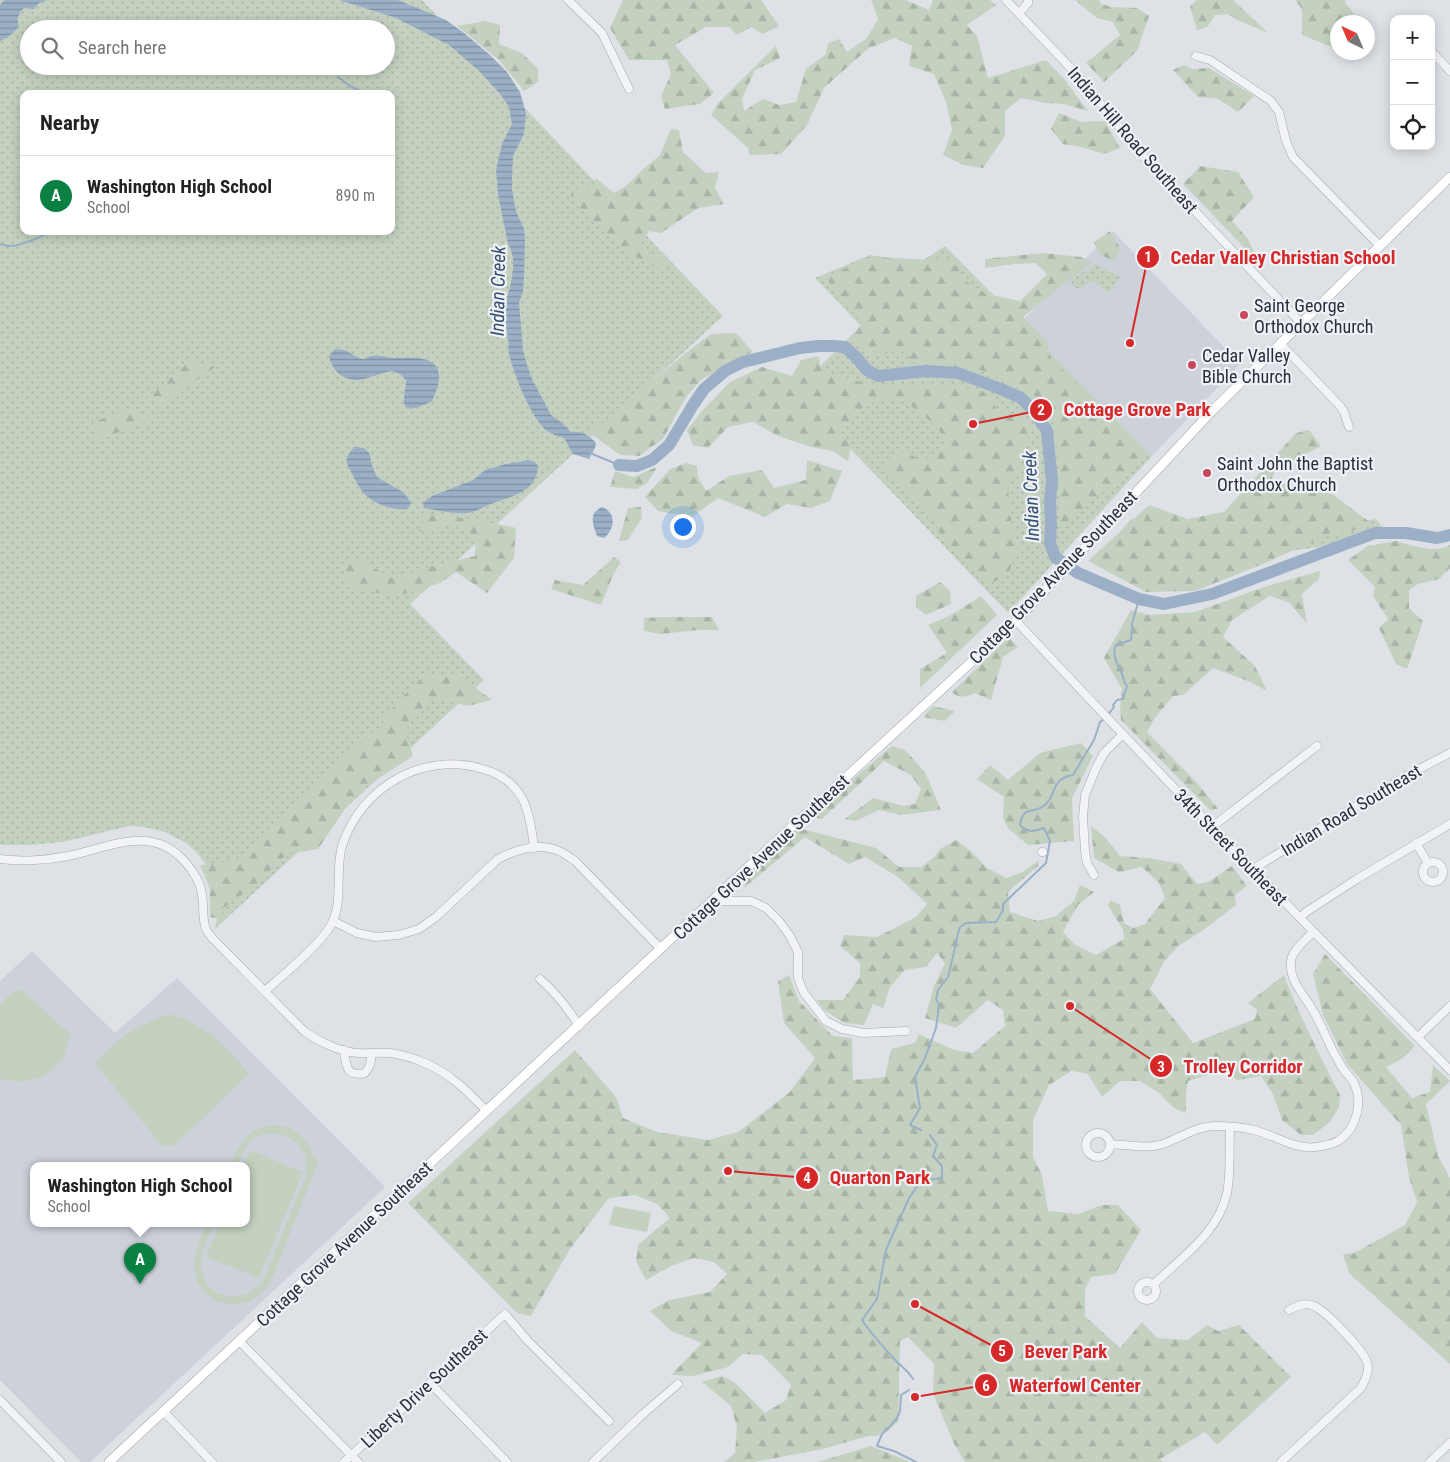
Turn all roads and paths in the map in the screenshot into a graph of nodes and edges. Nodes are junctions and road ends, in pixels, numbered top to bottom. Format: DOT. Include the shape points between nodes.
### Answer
graph roads {
  1 [pos="568,0"];
  2 [pos="1006,0"];
  3 [pos="1028,0"];
  4 [pos="1019,13"];
  5 [pos="1435,55"];
  6 [pos="1196,56"];
  7 [pos="1450,71"];
  8 [pos="629,89"];
  9 [pos="1450,178"];
  10 [pos="1380,246"];
  11 [pos="1301,323"];
  12 [pos="1280,343"];
  13 [pos="1349,427"];
  14 [pos="1016,621"];
  15 [pos="1122,735"];
  16 [pos="1317,746"];
  17 [pos="1450,753"];
  18 [pos="1450,824"];
  19 [pos="1212,827"];
  20 [pos="1416,843"];
  21 [pos="534,848"];
  22 [pos="0,859"];
  23 [pos="1428,863"];
  24 [pos="1253,869"];
  25 [pos="1094,875"];
  26 [pos="712,901"];
  27 [pos="1300,918"];
  28 [pos="333,921"];
  29 [pos="1313,932"];
  30 [pos="662,949"];
  31 [pos="540,979"];
  32 [pos="265,991"];
  33 [pos="1450,1006"];
  34 [pos="579,1026"];
  35 [pos="906,1031"];
  36 [pos="1418,1037"];
  37 [pos="344,1050"];
  38 [pos="372,1053"];
  39 [pos="1450,1070"];
  40 [pos="487,1112"];
  41 [pos="1230,1128"];
  42 [pos="1110,1144"];
  43 [pos="1154,1284"];
  44 [pos="1288,1310"];
  45 [pos="239,1341"];
  46 [pos="430,1383"];
  47 [pos="678,1384"];
  48 [pos="0,1400"];
  49 [pos="163,1411"];
  50 [pos="609,1421"];
  51 [pos="1450,1444"];
  52 [pos="351,1455"];
  53 [pos="61,1462"];
  54 [pos="109,1462"];
  55 [pos="212,1462"];
  56 [pos="344,1462"];
  57 [pos="358,1462"];
  58 [pos="507,1462"];
  59 [pos="593,1462"];
  60 [pos="1281,1462"];
  61 [pos="1430,1462"];
  1 -- 8 [label="street" via="602,33"];
  2 -- 4 [label="street, Indian Hill Road Southeast"];
  3 -- 4 [label="street"];
  4 -- 11 [label="street, Indian Hill Road Southeast" via="1090,90 1138,152"];
  5 -- 7 [label="street"];
  6 -- 10 [label="street" via="1210,60 1271,102 1279,112 1293,157"];
  9 -- 10 [label="main road, Cottage Grove Avenue Southeast"];
  10 -- 11 [label="main road, Cottage Grove Avenue Southeast"];
  11 -- 12 [label="main road, Cottage Grove Avenue Southeast"];
  12 -- 13 [label="street" via="1340,406"];
  12 -- 14 [label="main road, Cottage Grove Avenue Southeast"];
  14 -- 15 [label="street, 34th Street Southeast"];
  14 -- 26 [label="main road, Cottage Grove Avenue Southeast"];
  15 -- 19 [label="street, 34th Street Southeast"];
  15 -- 25 [label="street" via="1104,753 1085,795 1085,851"];
  16 -- 19 [label="street"];
  17 -- 24 [label="street, Indian Road Southeast" via="1404,777"];
  18 -- 20 [label="street"];
  19 -- 24 [label="street, 34th Street Southeast"];
  20 -- 23 [label="street"];
  20 -- 27 [label="street" via="1357,878"];
  21 -- 28 [label="street" via="510,852 498,859 419,929 376,937 357,933"];
  21 -- 28 [label="street" via="527,806 508,781 495,773 467,765 437,764 420,768 388,784 361,810 354,822 342,847"];
  21 -- 30 [label="street" via="561,852 575,861"];
  22 -- 32 [label="street" via="68,856 137,840 173,850 196,877 202,893 206,930"];
  24 -- 27 [label="street, 34th Street Southeast"];
  26 -- 30 [label="main road, Cottage Grove Avenue Southeast"];
  26 -- 35 [label="street" via="751,901 766,908 779,921 798,952 798,978 804,993 826,1021 842,1029 864,1033"];
  27 -- 29 [label="street, 34th Street Southeast"];
  28 -- 32 [label="street" via="312,948"];
  29 -- 36 [label="street, 34th Street Southeast"];
  29 -- 41 [label="street" via="1291,959 1291,971 1343,1069 1353,1081 1359,1109 1355,1120 1337,1141 1312,1147 1255,1130"];
  30 -- 34 [label="main road, Cottage Grove Avenue Southeast"];
  31 -- 34 [label="street" via="570,1011"];
  32 -- 37 [label="street" via="305,1032"];
  33 -- 36 [label="street"];
  34 -- 40 [label="main road, Cottage Grove Avenue Southeast"];
  36 -- 39 [label="street, 34th Street Southeast"];
  37 -- 38 [label="street"];
  37 -- 38 [label="street" via="345,1064 357,1074 365,1073"];
  38 -- 40 [label="street" via="411,1058 438,1068"];
  40 -- 45 [label="main road, Cottage Grove Avenue Southeast"];
  41 -- 42 [label="street" via="1212,1126 1162,1144"];
  41 -- 43 [label="street" via="1227,1193 1217,1218 1209,1231"];
  44 -- 60 [label="street" via="1302,1304 1313,1305 1324,1312 1362,1352 1368,1364 1361,1388"];
  45 -- 49 [label="main road, Cottage Grove Avenue Southeast"];
  45 -- 52 [label="street"];
  46 -- 50 [label="street, Liberty Drive Southeast" via="505,1314"];
  46 -- 52 [label="street, Liberty Drive Southeast"];
  46 -- 58 [label="street"];
  47 -- 59 [label="street"];
  48 -- 53 [label="street"];
  49 -- 54 [label="main road, Cottage Grove Avenue Southeast"];
  49 -- 55 [label="street"];
  51 -- 61 [label="street"];
  52 -- 56 [label="street, Liberty Drive Southeast"];
  52 -- 57 [label="street"];
}
